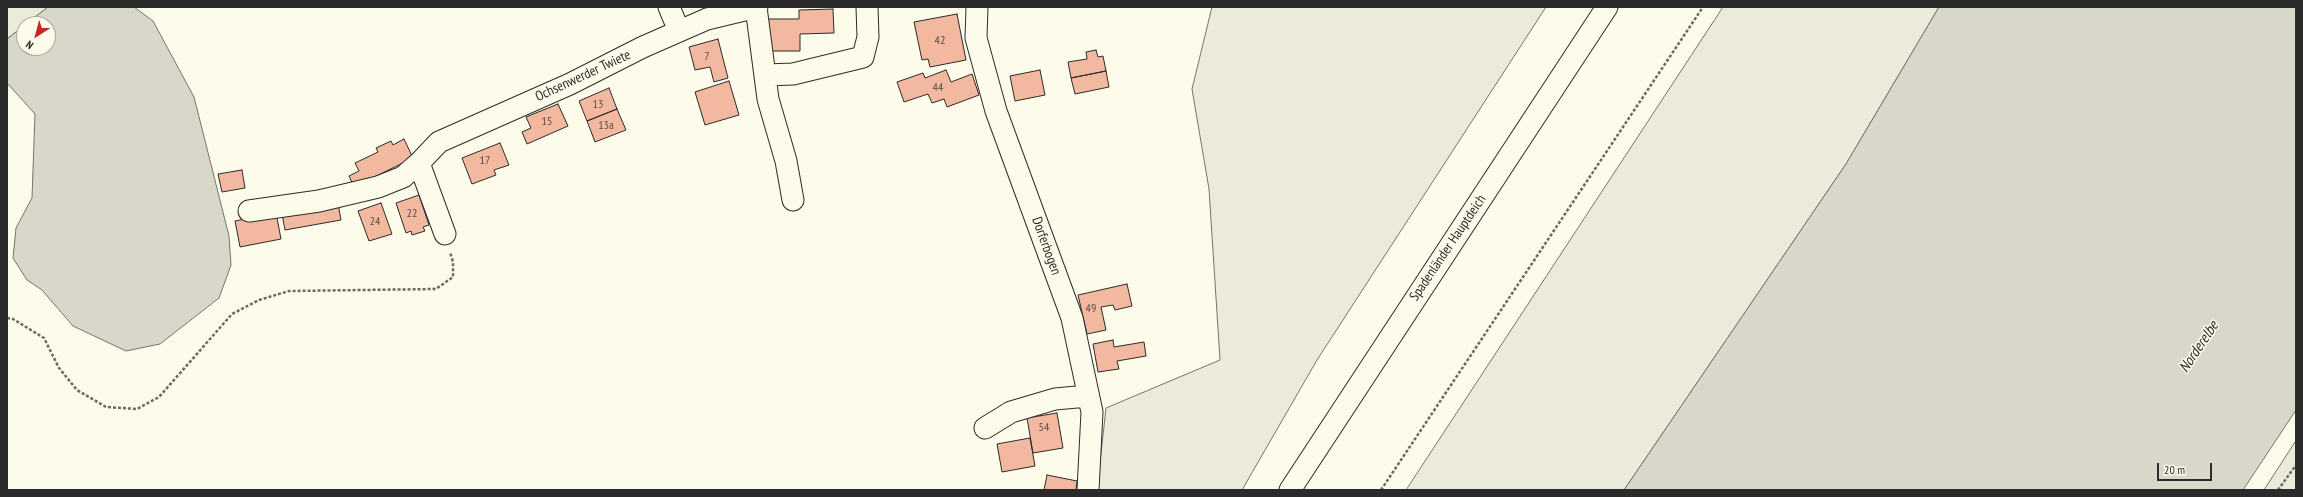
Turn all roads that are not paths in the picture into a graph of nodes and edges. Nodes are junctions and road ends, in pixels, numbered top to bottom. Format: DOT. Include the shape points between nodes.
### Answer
graph roads {
  1 [pos="669,7"];
  2 [pos="757,7"];
  3 [pos="867,7"];
  4 [pos="977,7"];
  5 [pos="1607,7"];
  6 [pos="679,31"];
  7 [pos="766,75"];
  8 [pos="419,163"];
  9 [pos="793,200"];
  10 [pos="250,211"];
  11 [pos="445,234"];
  12 [pos="1088,396"];
  13 [pos="985,428"];
  14 [pos="1088,490"];
  15 [pos="1290,490"];
  1 -- 6 [label="street"];
  2 -- 6 [label="street, Ochsenwerder Twiete" via="707,19"];
  2 -- 7 [label="street"];
  3 -- 7 [label="street" via="868,37 863,57 793,74"];
  4 -- 12 [label="street, Dorferbogen" via="976,38 996,111 1072,318"];
  5 -- 15 [label="street, Spadenländer Hauptdeich"];
  6 -- 8 [label="street, Ochsenwerder Twiete" via="570,84 439,142"];
  7 -- 9 [label="street" via="768,99"];
  8 -- 10 [label="street, Ochsenwerder Twiete" via="403,177 378,187 319,201"];
  8 -- 11 [label="street"];
  12 -- 13 [label="street" via="1055,399 1019,410"];
  12 -- 14 [label="street, Dorferbogen" via="1092,412"];
}
